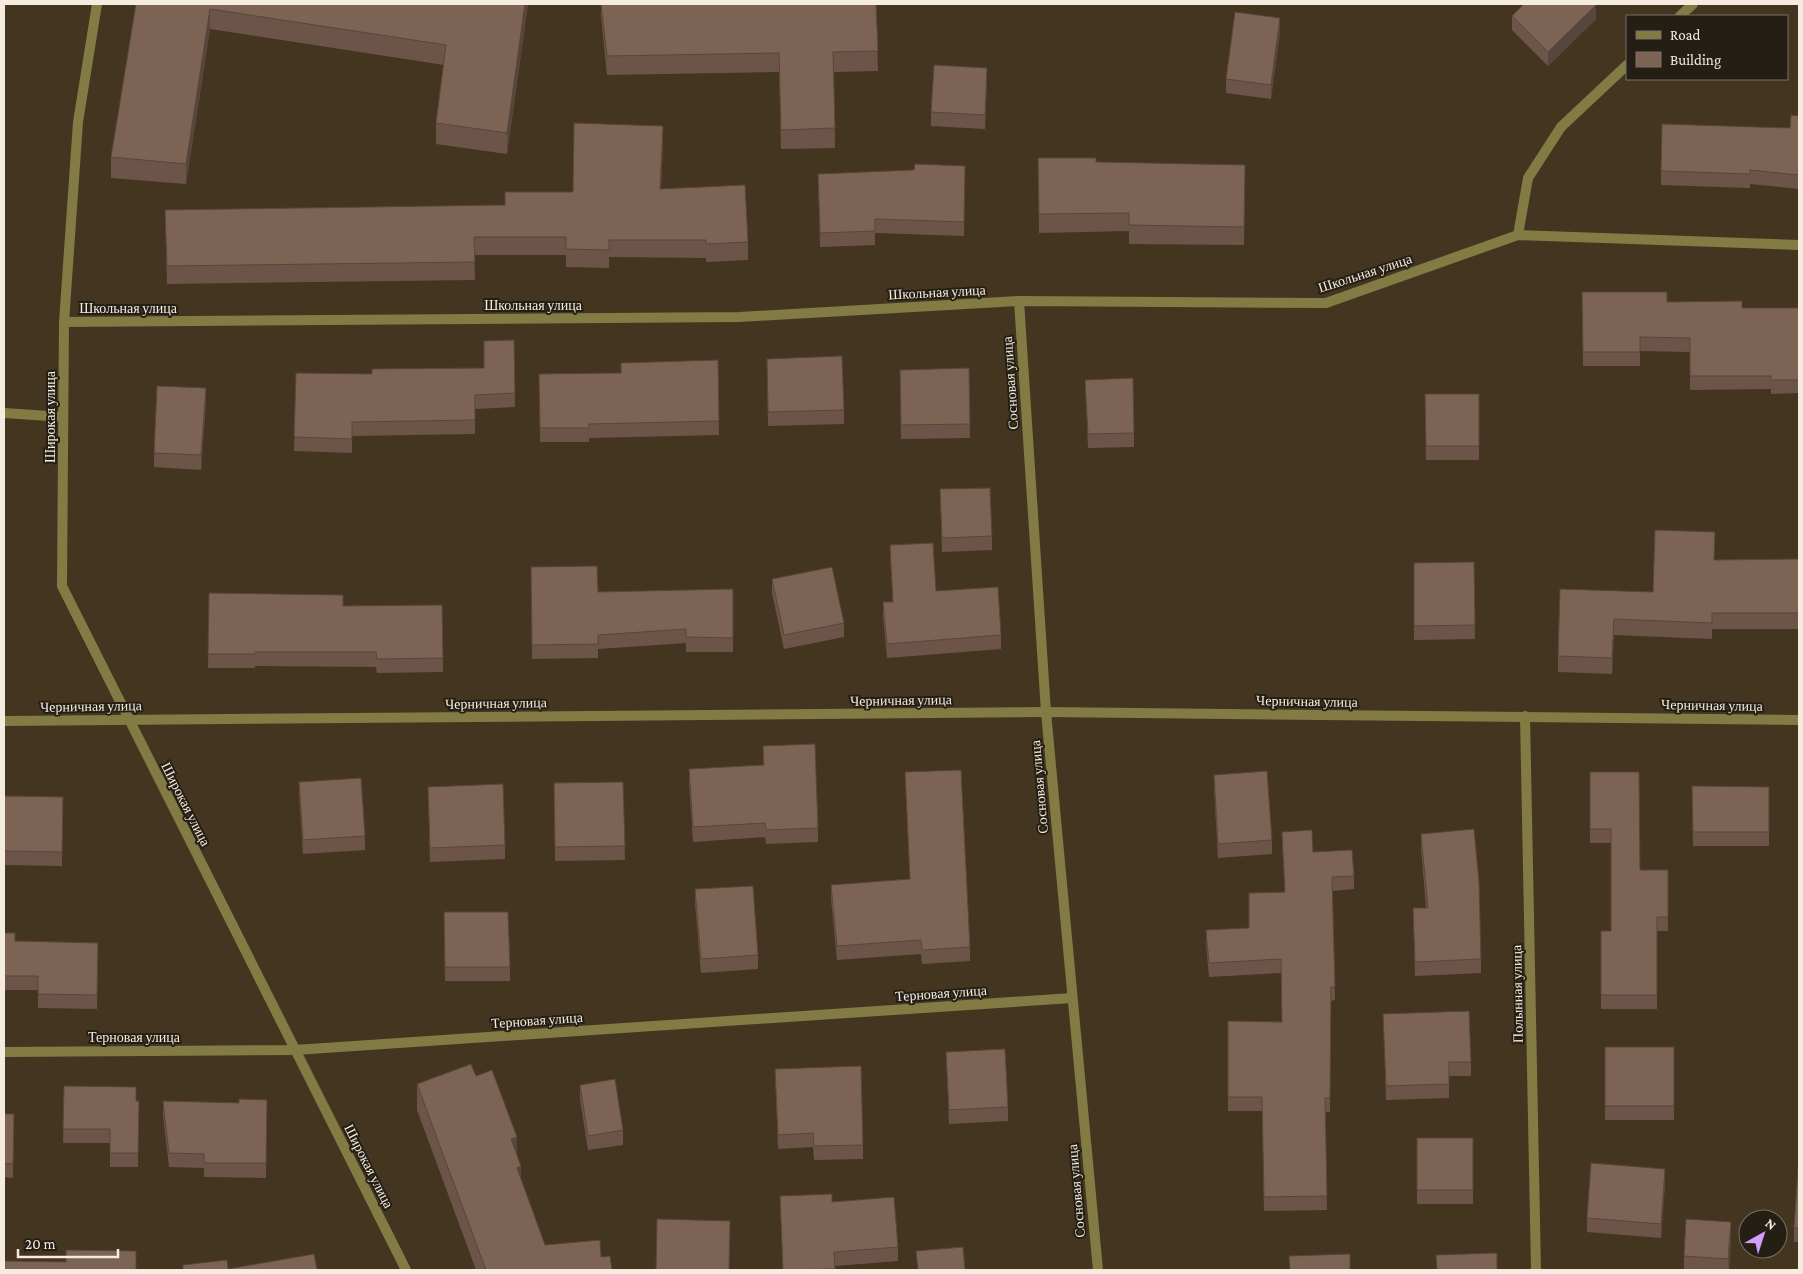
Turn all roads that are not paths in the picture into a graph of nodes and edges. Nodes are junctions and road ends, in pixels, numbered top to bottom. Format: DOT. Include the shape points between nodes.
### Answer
graph roads {
  1 [pos="97,4"];
  2 [pos="1693,4"];
  3 [pos="1681,15"];
  4 [pos="1626,66"];
  5 [pos="1518,235"];
  6 [pos="1799,245"];
  7 [pos="1019,301"];
  8 [pos="64,322"];
  9 [pos="4,413"];
  10 [pos="63,417"];
  11 [pos="1046,712"];
  12 [pos="1525,716"];
  13 [pos="128,720"];
  14 [pos="1799,720"];
  15 [pos="4,721"];
  16 [pos="1072,998"];
  17 [pos="295,1050"];
  18 [pos="4,1052"];
  19 [pos="406,1270"];
  20 [pos="1098,1270"];
  21 [pos="1536,1270"];
  1 -- 8 [label="street, Широкая улица" via="78,122"];
  2 -- 3 [label="street"];
  4 -- 5 [label="street" via="1561,127 1528,178"];
  5 -- 6 [label="street, Школьная улица"];
  5 -- 7 [label="street, Школьная улица" via="1326,303"];
  7 -- 8 [label="street, Школьная улица" via="739,318"];
  7 -- 11 [label="street, Сосновая улица"];
  8 -- 10 [label="street, Широкая улица"];
  9 -- 10 [label="street"];
  10 -- 13 [label="street, Широкая улица" via="62,586"];
  11 -- 12 [label="street, Черничная улица"];
  11 -- 13 [label="street, Черничная улица"];
  11 -- 16 [label="street, Сосновая улица"];
  12 -- 14 [label="street, Черничная улица"];
  12 -- 21 [label="street, Полынная улица"];
  13 -- 15 [label="street, Черничная улица"];
  13 -- 17 [label="street, Широкая улица"];
  16 -- 17 [label="street, Терновая улица"];
  16 -- 20 [label="street, Сосновая улица"];
  17 -- 18 [label="street, Терновая улица"];
  17 -- 19 [label="street, Широкая улица"];
}
